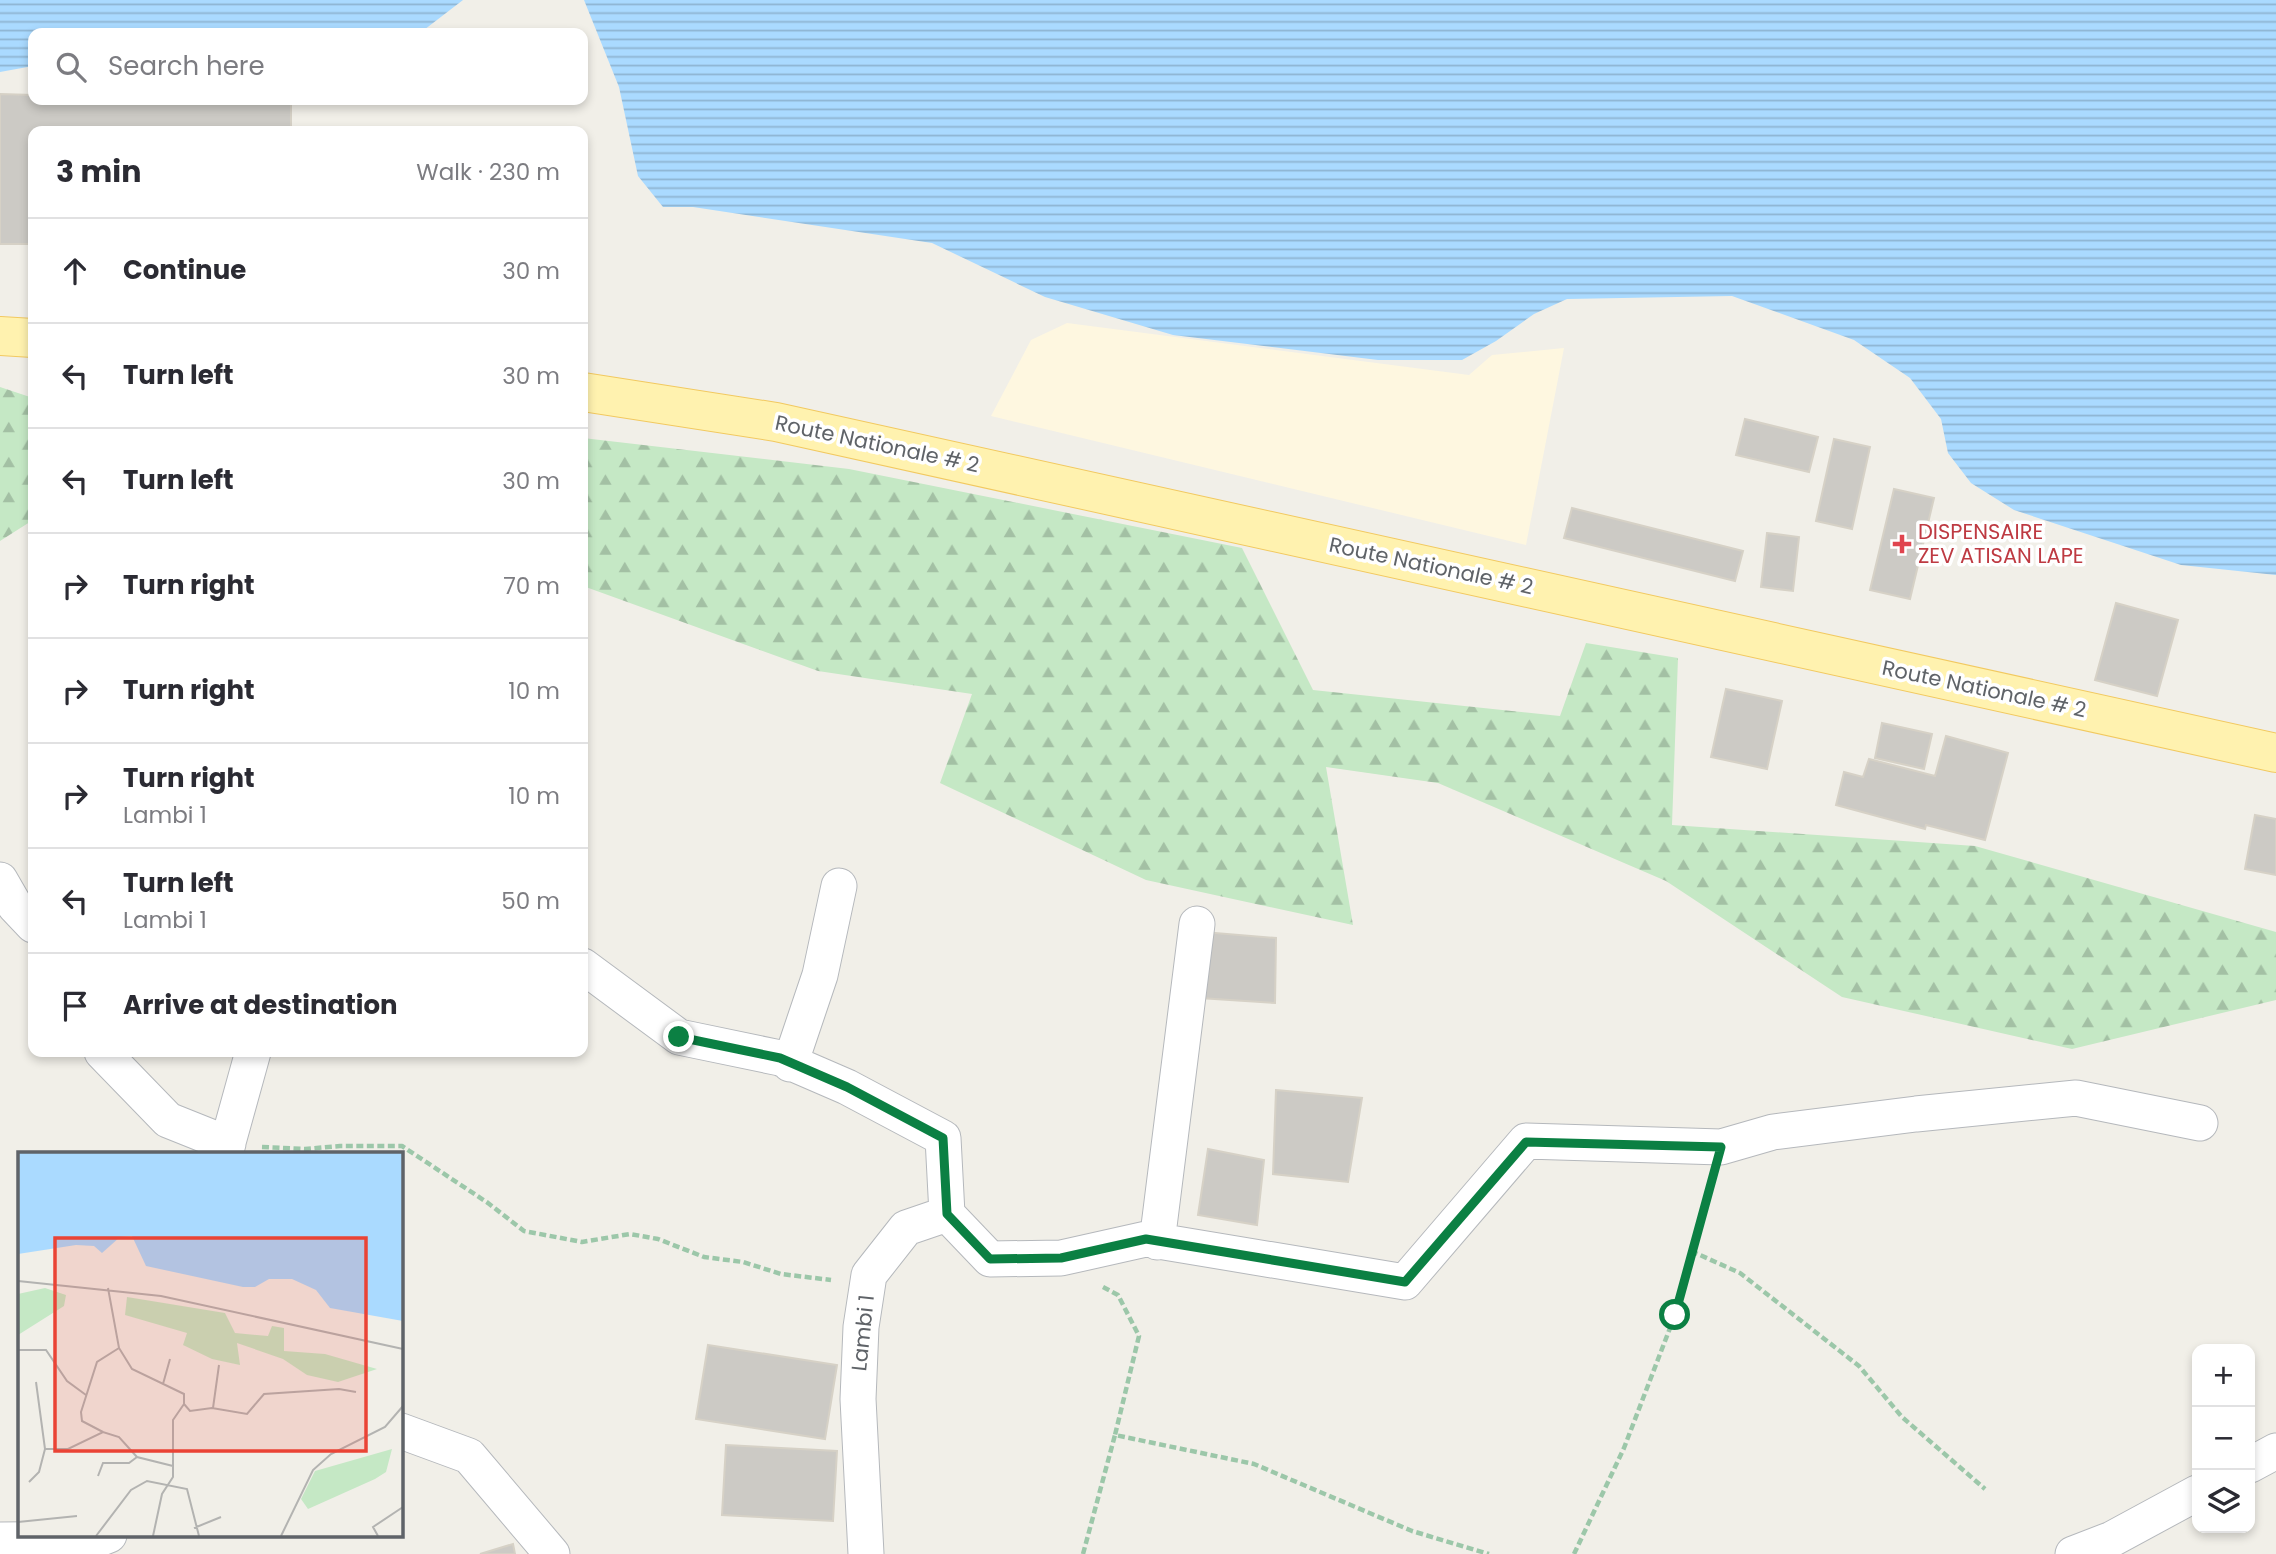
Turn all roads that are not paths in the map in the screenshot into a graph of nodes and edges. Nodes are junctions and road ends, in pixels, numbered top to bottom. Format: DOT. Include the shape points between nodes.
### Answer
graph roads {
  1 [pos="0,336"];
  2 [pos="28,338"];
  3 [pos="588,393"];
  4 [pos="2276,753"];
  5 [pos="0,880"];
  6 [pos="839,886"];
  7 [pos="28,919"];
  8 [pos="1197,924"];
  9 [pos="588,970"];
  10 [pos="107,1057"];
  11 [pos="252,1057"];
  12 [pos="790,1064"];
  13 [pos="2200,1123"];
  14 [pos="226,1149"];
  15 [pos="947,1214"];
  16 [pos="1157,1242"];
  17 [pos="402,1431"];
  18 [pos="2276,1451"];
  19 [pos="2255,1462"];
  20 [pos="2192,1496"];
  21 [pos="106,1536"];
  22 [pos="0,1540"];
  23 [pos="552,1554"];
  24 [pos="866,1554"];
  25 [pos="2073,1554"];
  1 -- 2 [label="main road"];
  3 -- 4 [label="main road, Route Nationale # 2" via="776,422"];
  5 -- 7 [label="street"];
  6 -- 12 [label="street" via="820,975"];
  8 -- 16 [label="street"];
  9 -- 12 [label="street" via="679,1037"];
  10 -- 14 [label="street" via="167,1120"];
  11 -- 14 [label="street"];
  12 -- 15 [label="street" via="847,1087 943,1138"];
  13 -- 16 [label="street" via="2076,1098 1773,1132 1721,1147 1526,1142 1405,1282"];
  15 -- 16 [label="street" via="990,1259 1061,1258 1146,1239"];
  15 -- 24 [label="street, Lambi 1" via="906,1228 869,1275 860,1327 858,1399"];
  17 -- 23 [label="street" via="469,1456"];
  18 -- 19 [label="street"];
  20 -- 25 [label="street" via="2112,1539"];
  21 -- 22 [label="street"];
}
